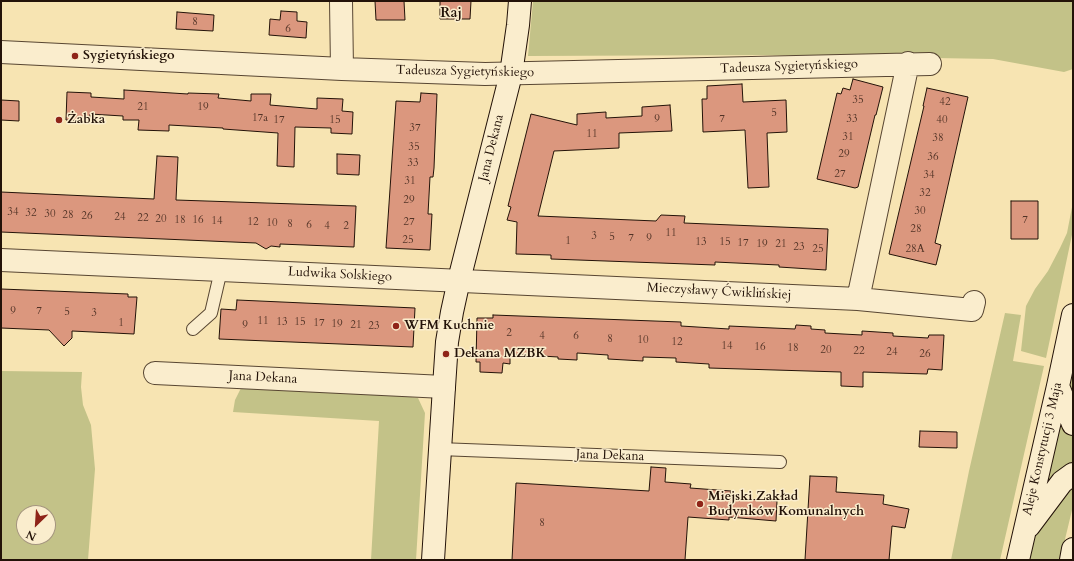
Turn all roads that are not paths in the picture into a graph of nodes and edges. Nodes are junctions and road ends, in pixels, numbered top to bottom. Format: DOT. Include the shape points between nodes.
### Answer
graph roads {
  1 [pos="341,1"];
  2 [pos="520,1"];
  3 [pos="1,52"];
  4 [pos="908,63"];
  5 [pos="930,64"];
  6 [pos="342,69"];
  7 [pos="511,74"];
  8 [pos="1,260"];
  9 [pos="221,270"];
  10 [pos="459,280"];
  11 [pos="858,299"];
  12 [pos="974,302"];
  13 [pos="1073,314"];
  14 [pos="193,330"];
  15 [pos="155,373"];
  16 [pos="1058,386"];
  17 [pos="444,387"];
  18 [pos="1073,424"];
  19 [pos="439,449"];
  20 [pos="780,462"];
  21 [pos="1073,474"];
  22 [pos="1024,532"];
  23 [pos="1073,549"];
  24 [pos="433,560"];
  25 [pos="1018,560"];
  26 [pos="1071,560"];
  1 -- 6 [label="street"];
  2 -- 7 [label="street, Jana Dekana"];
  3 -- 6 [label="street, Tadeusza Sygietyńskiego"];
  4 -- 5 [label="street, Tadeusza Sygietyńskiego"];
  4 -- 7 [label="street, Tadeusza Sygietyńskiego"];
  4 -- 11 [label="street"];
  6 -- 7 [label="street, Tadeusza Sygietyńskiego"];
  7 -- 10 [label="street, Jana Dekana"];
  8 -- 9 [label="street, Ludwika Solskiego"];
  9 -- 10 [label="street, Ludwika Solskiego"];
  9 -- 14 [label="lane" via="211,313"];
  10 -- 11 [label="street, Mieczysławy Ćwiklińskiej"];
  10 -- 17 [label="street, Jana Dekana" via="447,342"];
  11 -- 12 [label="street, Mieczysławy Ćwiklińskiej" via="972,310"];
  13 -- 16 [label="street, Aleje Konstytucji 3 Maja"];
  15 -- 17 [label="street, Jana Dekana"];
  16 -- 18 [label="street"];
  16 -- 22 [label="street, Aleje Konstytucji 3 Maja"];
  17 -- 19 [label="street, Jana Dekana"];
  19 -- 20 [label="lane, Jana Dekana"];
  19 -- 24 [label="street, Jana Dekana"];
  21 -- 22 [label="street" via="1062,482"];
  22 -- 25 [label="street, Aleje Konstytucji 3 Maja"];
  23 -- 26 [label="street"];
}
